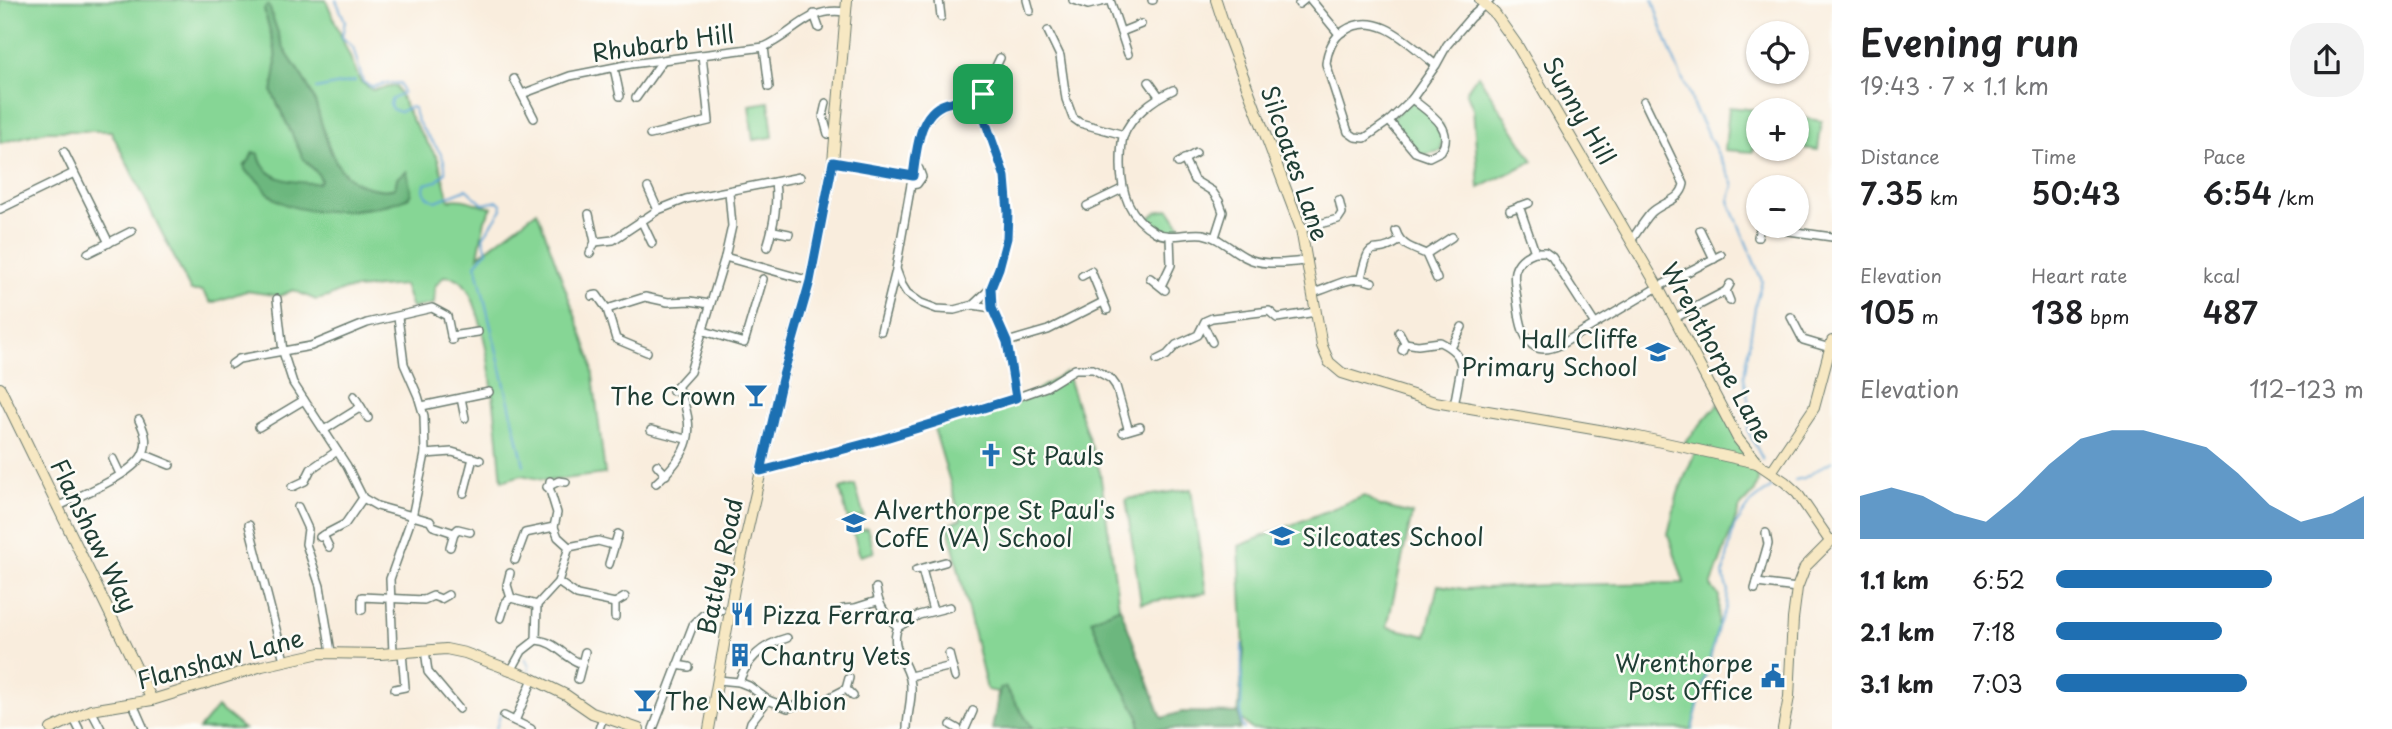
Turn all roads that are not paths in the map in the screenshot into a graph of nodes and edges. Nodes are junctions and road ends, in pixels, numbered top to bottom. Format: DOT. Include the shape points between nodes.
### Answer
graph roads {
  1 [pos="847,0"];
  2 [pos="939,0"];
  3 [pos="1027,0"];
  4 [pos="1073,0"];
  5 [pos="1110,0"];
  6 [pos="1216,0"];
  7 [pos="1311,0"];
  8 [pos="1485,2"];
  9 [pos="1030,11"];
  10 [pos="845,12"];
  11 [pos="814,14"];
  12 [pos="941,20"];
  13 [pos="1141,24"];
  14 [pos="819,28"];
  15 [pos="1121,32"];
  16 [pos="1047,34"];
  17 [pos="1339,34"];
  18 [pos="764,47"];
  19 [pos="1128,54"];
  20 [pos="702,55"];
  21 [pos="1000,58"];
  22 [pos="663,60"];
  23 [pos="1436,65"];
  24 [pos="614,68"];
  25 [pos="514,79"];
  26 [pos="1149,82"];
  27 [pos="769,87"];
  28 [pos="1173,90"];
  29 [pos="522,94"];
  30 [pos="983,94"];
  31 [pos="620,96"];
  32 [pos="1160,96"];
  33 [pos="636,98"];
  34 [pos="1412,99"];
  35 [pos="1644,100"];
  36 [pos="971,102"];
  37 [pos="826,103"];
  38 [pos="982,112"];
  39 [pos="534,118"];
  40 [pos="1389,121"];
  41 [pos="650,135"];
  42 [pos="1124,135"];
  43 [pos="835,136"];
  44 [pos="64,152"];
  45 [pos="1196,153"];
  46 [pos="833,162"];
  47 [pos="914,166"];
  48 [pos="74,173"];
  49 [pos="913,176"];
  50 [pos="800,177"];
  51 [pos="775,181"];
  52 [pos="911,186"];
  53 [pos="648,188"];
  54 [pos="1122,189"];
  55 [pos="730,192"];
  56 [pos="1090,193"];
  57 [pos="1339,200"];
  58 [pos="1529,203"];
  59 [pos="1519,206"];
  60 [pos="0,209"];
  61 [pos="658,210"];
  62 [pos="1510,210"];
  63 [pos="589,214"];
  64 [pos="641,220"];
  65 [pos="1301,229"];
  66 [pos="1700,230"];
  67 [pos="132,231"];
  68 [pos="774,231"];
  69 [pos="1396,231"];
  70 [pos="789,234"];
  71 [pos="1809,234"];
  72 [pos="1170,237"];
  73 [pos="1215,237"];
  74 [pos="1452,237"];
  75 [pos="1832,237"];
  76 [pos="1399,241"];
  77 [pos="1631,241"];
  78 [pos="595,242"];
  79 [pos="109,243"];
  80 [pos="652,243"];
  81 [pos="767,247"];
  82 [pos="1535,252"];
  83 [pos="88,253"];
  84 [pos="590,253"];
  85 [pos="1426,254"];
  86 [pos="725,257"];
  87 [pos="1308,261"];
  88 [pos="896,269"];
  89 [pos="1082,275"];
  90 [pos="1150,278"];
  91 [pos="1361,278"];
  92 [pos="763,279"];
  93 [pos="1437,279"];
  94 [pos="810,281"];
  95 [pos="1372,282"];
  96 [pos="902,285"];
  97 [pos="893,287"];
  98 [pos="1658,287"];
  99 [pos="991,288"];
  100 [pos="1312,293"];
  101 [pos="592,296"];
  102 [pos="277,299"];
  103 [pos="1730,301"];
  104 [pos="1103,302"];
  105 [pos="710,304"];
  106 [pos="973,304"];
  107 [pos="992,308"];
  108 [pos="607,309"];
  109 [pos="1107,310"];
  110 [pos="1316,312"];
  111 [pos="398,317"];
  112 [pos="1791,317"];
  113 [pos="1675,318"];
  114 [pos="1203,322"];
  115 [pos="1595,324"];
  116 [pos="1462,327"];
  117 [pos="704,331"];
  118 [pos="881,331"];
  119 [pos="478,332"];
  120 [pos="1399,332"];
  121 [pos="636,336"];
  122 [pos="1007,342"];
  123 [pos="1212,342"];
  124 [pos="1831,344"];
  125 [pos="633,347"];
  126 [pos="1451,348"];
  127 [pos="235,350"];
  128 [pos="283,352"];
  129 [pos="647,352"];
  130 [pos="239,359"];
  131 [pos="1157,359"];
  132 [pos="232,364"];
  133 [pos="1828,373"];
  134 [pos="0,388"];
  135 [pos="489,392"];
  136 [pos="354,396"];
  137 [pos="461,398"];
  138 [pos="1016,398"];
  139 [pos="304,400"];
  140 [pos="422,406"];
  141 [pos="1454,406"];
  142 [pos="361,407"];
  143 [pos="260,413"];
  144 [pos="368,418"];
  145 [pos="465,418"];
  146 [pos="139,420"];
  147 [pos="1140,427"];
  148 [pos="324,430"];
  149 [pos="651,430"];
  150 [pos="686,439"];
  151 [pos="337,451"];
  152 [pos="143,454"];
  153 [pos="425,454"];
  154 [pos="113,459"];
  155 [pos="1757,463"];
  156 [pos="170,465"];
  157 [pos="657,466"];
  158 [pos="761,471"];
  159 [pos="1771,472"];
  160 [pos="120,474"];
  161 [pos="291,475"];
  162 [pos="666,475"];
  163 [pos="566,482"];
  164 [pos="656,483"];
  165 [pos="464,493"];
  166 [pos="363,498"];
  167 [pos="57,507"];
  168 [pos="298,507"];
  169 [pos="412,517"];
  170 [pos="250,525"];
  171 [pos="554,527"];
  172 [pos="518,528"];
  173 [pos="470,532"];
  174 [pos="454,533"];
  175 [pos="525,533"];
  176 [pos="1766,533"];
  177 [pos="618,534"];
  178 [pos="1831,540"];
  179 [pos="613,545"];
  180 [pos="329,547"];
  181 [pos="450,547"];
  182 [pos="569,547"];
  183 [pos="515,560"];
  184 [pos="945,562"];
  185 [pos="609,564"];
  186 [pos="510,573"];
  187 [pos="558,582"];
  188 [pos="876,588"];
  189 [pos="1797,588"];
  190 [pos="390,597"];
  191 [pos="625,597"];
  192 [pos="512,598"];
  193 [pos="443,600"];
  194 [pos="877,601"];
  195 [pos="615,603"];
  196 [pos="537,605"];
  197 [pos="950,607"];
  198 [pos="843,609"];
  199 [pos="362,610"];
  200 [pos="721,610"];
  201 [pos="933,611"];
  202 [pos="615,617"];
  203 [pos="500,618"];
  204 [pos="898,627"];
  205 [pos="787,638"];
  206 [pos="536,640"];
  207 [pos="425,650"];
  208 [pos="331,652"];
  209 [pos="397,652"];
  210 [pos="585,652"];
  211 [pos="949,654"];
  212 [pos="284,660"];
  213 [pos="580,663"];
  214 [pos="677,665"];
  215 [pos="952,666"];
  216 [pos="689,667"];
  217 [pos="511,671"];
  218 [pos="910,676"];
  219 [pos="955,677"];
  220 [pos="533,678"];
  221 [pos="849,678"];
  222 [pos="578,679"];
  223 [pos="718,680"];
  224 [pos="739,682"];
  225 [pos="395,689"];
  226 [pos="846,689"];
  227 [pos="853,696"];
  228 [pos="152,700"];
  229 [pos="768,700"];
  230 [pos="133,704"];
  231 [pos="458,709"];
  232 [pos="91,710"];
  233 [pos="973,711"];
  234 [pos="504,716"];
  235 [pos="73,717"];
  236 [pos="603,717"];
  237 [pos="515,721"];
  238 [pos="51,729"];
  239 [pos="79,729"];
  240 [pos="101,729"];
  241 [pos="144,729"];
  242 [pos="531,729"];
  243 [pos="598,729"];
  244 [pos="639,729"];
  245 [pos="653,729"];
  246 [pos="709,729"];
  247 [pos="749,729"];
  248 [pos="907,729"];
  249 [pos="965,729"];
  250 [pos="1783,729"];
  1 -- 10 [label="street, Batley Road"];
  2 -- 12 [label="street"];
  3 -- 9 [label="street"];
  4 -- 5 [label="street" via="1088,5"];
  5 -- 15 [label="street"];
  6 -- 65 [label="street, Silcoates Lane"];
  7 -- 17 [label="street"];
  8 -- 23 [label="street" via="1447,45"];
  8 -- 77 [label="street, Sunny Hill" via="1517,45"];
  10 -- 11 [label="street"];
  10 -- 43 [label="street, Batley Road"];
  11 -- 14 [label="street"];
  11 -- 18 [label="street, Rhubarb Hill"];
  13 -- 15 [label="street"];
  15 -- 19 [label="street"];
  16 -- 42 [label="street" via="1073,118"];
  17 -- 23 [label="street" via="1357,24 1375,23"];
  17 -- 40 [label="street" via="1326,64 1348,132 1365,138"];
  18 -- 20 [label="street, Rhubarb Hill"];
  18 -- 27 [label="street"];
  20 -- 22 [label="street, Rhubarb Hill"];
  20 -- 41 [label="street" via="709,121"];
  21 -- 30 [label="street"];
  22 -- 24 [label="street, Rhubarb Hill"];
  22 -- 33 [label="street"];
  23 -- 34 [label="street"];
  24 -- 29 [label="street, Rhubarb Hill" via="570,75"];
  24 -- 31 [label="street"];
  25 -- 29 [label="street"];
  26 -- 32 [label="street"];
  28 -- 32 [label="street"];
  29 -- 39 [label="street"];
  30 -- 36 [label="street"];
  30 -- 38 [label="street"];
  32 -- 42 [label="street"];
  34 -- 40 [label="street"];
  34 -- 40 [label="street" via="1443,126 1446,140 1441,151 1429,156 1415,152"];
  35 -- 77 [label="street" via="1684,184 1683,191 1653,211"];
  36 -- 38 [label="street"];
  36 -- 47 [label="street" via="950,102 933,112 921,128"];
  37 -- 43 [label="street" via="823,116 828,134"];
  38 -- 99 [label="street" via="1005,177 1008,213 1007,238"];
  42 -- 54 [label="street"];
  43 -- 46 [label="street, Batley Road"];
  44 -- 48 [label="street"];
  45 -- 73 [label="street" via="1181,161 1222,206"];
  46 -- 49 [label="street"];
  46 -- 94 [label="street, Batley Road"];
  47 -- 49 [label="street"];
  47 -- 52 [label="street" via="922,177"];
  48 -- 60 [label="street"];
  48 -- 79 [label="street"];
  49 -- 52 [label="street"];
  50 -- 51 [label="street"];
  51 -- 55 [label="street"];
  51 -- 68 [label="street"];
  52 -- 88 [label="street"];
  53 -- 61 [label="street"];
  54 -- 56 [label="street" via="1091,204"];
  54 -- 72 [label="street" via="1140,221"];
  55 -- 61 [label="street" via="701,195"];
  55 -- 86 [label="street" via="732,226"];
  57 -- 65 [label="street" via="1342,213 1338,219"];
  58 -- 59 [label="street"];
  59 -- 62 [label="street"];
  59 -- 82 [label="street"];
  61 -- 64 [label="street"];
  63 -- 78 [label="street"];
  64 -- 78 [label="street" via="613,240"];
  64 -- 80 [label="street"];
  65 -- 87 [label="street, Silcoates Lane"];
  66 -- 98 [label="street" via="1718,257"];
  67 -- 79 [label="street"];
  68 -- 70 [label="street"];
  68 -- 81 [label="street"];
  69 -- 76 [label="street"];
  71 -- 75 [label="street"];
  72 -- 73 [label="street"];
  72 -- 90 [label="street" via="1171,265 1163,288"];
  73 -- 87 [label="street" via="1259,262"];
  74 -- 85 [label="street"];
  76 -- 85 [label="street"];
  76 -- 91 [label="street" via="1367,252"];
  77 -- 98 [label="street, Wrenthorpe Lane"];
  78 -- 84 [label="street"];
  79 -- 83 [label="street"];
  82 -- 115 [label="street" via="1545,252 1558,263"];
  82 -- 115 [label="street" via="1515,270 1520,324 1526,339 1538,347 1553,348"];
  85 -- 93 [label="street"];
  86 -- 94 [label="street"];
  86 -- 105 [label="street"];
  87 -- 100 [label="street, Silcoates Lane"];
  88 -- 96 [label="street"];
  88 -- 97 [label="street"];
  89 -- 104 [label="street" via="1091,271"];
  91 -- 95 [label="street"];
  91 -- 100 [label="street"];
  92 -- 117 [label="street" via="744,343"];
  94 -- 158 [label="street, Batley Road"];
  96 -- 97 [label="street"];
  96 -- 106 [label="street" via="921,303 937,309"];
  97 -- 118 [label="street"];
  98 -- 113 [label="street, Wrenthorpe Lane"];
  98 -- 115 [label="street"];
  99 -- 106 [label="street"];
  99 -- 107 [label="street"];
  100 -- 110 [label="street, Silcoates Lane"];
  101 -- 108 [label="street" via="597,295"];
  102 -- 128 [label="street"];
  103 -- 113 [label="street" via="1728,288"];
  104 -- 109 [label="street"];
  104 -- 122 [label="street" via="1048,330"];
  105 -- 108 [label="street" via="645,297"];
  105 -- 117 [label="street"];
  106 -- 107 [label="street"];
  107 -- 122 [label="street"];
  108 -- 125 [label="street" via="616,339"];
  110 -- 114 [label="street" via="1277,317 1269,311"];
  110 -- 141 [label="street, Silcoates Lane" via="1324,353 1335,369"];
  111 -- 119 [label="street" via="432,308 447,316 452,338"];
  111 -- 128 [label="street"];
  111 -- 140 [label="street" via="404,364"];
  112 -- 124 [label="street" via="1803,340"];
  113 -- 155 [label="street, Wrenthorpe Lane" via="1724,415"];
  114 -- 123 [label="street"];
  114 -- 131 [label="street" via="1198,335"];
  116 -- 126 [label="street"];
  117 -- 150 [label="street" via="690,372 676,390 687,409"];
  120 -- 126 [label="street" via="1404,346 1436,341"];
  121 -- 125 [label="street"];
  122 -- 138 [label="street"];
  124 -- 133 [label="street"];
  125 -- 129 [label="street"];
  126 -- 141 [label="street" via="1461,363"];
  127 -- 130 [label="street"];
  128 -- 130 [label="street"];
  128 -- 139 [label="street"];
  130 -- 132 [label="street"];
  133 -- 159 [label="street" via="1811,414"];
  134 -- 167 [label="street, Flanshaw Way"];
  135 -- 137 [label="street"];
  136 -- 142 [label="street"];
  137 -- 140 [label="street"];
  137 -- 145 [label="street"];
  138 -- 147 [label="street" via="1046,387 1066,372 1093,369 1116,386 1126,430"];
  138 -- 158 [label="street"];
  139 -- 143 [label="street" via="262,425"];
  139 -- 148 [label="street"];
  140 -- 153 [label="street"];
  141 -- 155 [label="street, Silcoates Lane" via="1622,434"];
  142 -- 144 [label="street"];
  142 -- 148 [label="street"];
  146 -- 152 [label="street" via="145,433"];
  148 -- 151 [label="street"];
  149 -- 150 [label="street"];
  150 -- 162 [label="street" via="676,465"];
  151 -- 161 [label="street" via="311,469 305,481 294,486"];
  151 -- 166 [label="street"];
  152 -- 156 [label="street"];
  152 -- 160 [label="street"];
  153 -- 165 [label="street" via="452,452 476,459 471,485"];
  153 -- 169 [label="street"];
  154 -- 160 [label="street"];
  155 -- 159 [label="street, Wrenthorpe Lane"];
  157 -- 162 [label="street"];
  158 -- 223 [label="street, Batley Road"];
  159 -- 178 [label="street, Wrenthorpe Lane" via="1797,493"];
  160 -- 167 [label="street"];
  162 -- 164 [label="street"];
  163 -- 171 [label="street" via="548,485 557,513"];
  166 -- 169 [label="street"];
  166 -- 180 [label="street" via="345,524 322,536"];
  167 -- 228 [label="street, Flanshaw Way"];
  168 -- 208 [label="street" via="308,529 306,544 320,586"];
  169 -- 174 [label="street"];
  169 -- 190 [label="street" via="390,579"];
  170 -- 212 [label="street"];
  171 -- 175 [label="street"];
  171 -- 182 [label="street"];
  172 -- 175 [label="street"];
  173 -- 174 [label="street" via="458,529"];
  174 -- 181 [label="street"];
  175 -- 183 [label="street"];
  176 -- 189 [label="street" via="1771,545 1756,586"];
  177 -- 179 [label="street"];
  178 -- 189 [label="street" via="1805,567"];
  179 -- 182 [label="street" via="598,541"];
  179 -- 185 [label="street"];
  182 -- 187 [label="street"];
  184 -- 201 [label="street" via="919,570"];
  186 -- 192 [label="street" via="507,585"];
  187 -- 195 [label="street" via="577,595"];
  187 -- 196 [label="street"];
  188 -- 194 [label="street"];
  189 -- 250 [label="street"];
  190 -- 193 [label="street"];
  190 -- 199 [label="street" via="361,596"];
  190 -- 209 [label="street"];
  191 -- 195 [label="street"];
  192 -- 196 [label="street"];
  192 -- 203 [label="street"];
  194 -- 198 [label="street"];
  194 -- 204 [label="street"];
  195 -- 202 [label="street"];
  196 -- 206 [label="street"];
  197 -- 201 [label="street"];
  200 -- 214 [label="street" via="696,619"];
  201 -- 204 [label="street"];
  204 -- 218 [label="street" via="895,643"];
  205 -- 224 [label="street" via="753,657"];
  206 -- 213 [label="street" via="548,641"];
  206 -- 217 [label="street" via="522,650"];
  207 -- 209 [label="street, Flanshaw Lane"];
  207 -- 217 [label="street, Flanshaw Lane" via="465,653"];
  207 -- 231 [label="street" via="428,671"];
  208 -- 209 [label="street, Flanshaw Lane"];
  208 -- 212 [label="street, Flanshaw Lane"];
  209 -- 225 [label="street" via="408,682"];
  210 -- 213 [label="street"];
  211 -- 215 [label="street"];
  212 -- 228 [label="street, Flanshaw Lane"];
  213 -- 222 [label="street"];
  214 -- 216 [label="street"];
  214 -- 245 [label="street"];
  215 -- 218 [label="street"];
  215 -- 219 [label="street"];
  217 -- 220 [label="street, Flanshaw Lane"];
  218 -- 248 [label="street"];
  220 -- 236 [label="street, Flanshaw Lane"];
  220 -- 237 [label="street"];
  221 -- 226 [label="street"];
  223 -- 224 [label="street"];
  223 -- 246 [label="street, Batley Road"];
  224 -- 229 [label="street"];
  226 -- 227 [label="street"];
  226 -- 229 [label="street" via="821,702 788,708"];
  228 -- 230 [label="street, Flanshaw Lane"];
  229 -- 247 [label="street"];
  230 -- 232 [label="street, Flanshaw Lane"];
  230 -- 241 [label="street"];
  232 -- 235 [label="street, Flanshaw Lane"];
  232 -- 240 [label="street"];
  233 -- 249 [label="street"];
  234 -- 237 [label="street"];
  235 -- 238 [label="street, Flanshaw Lane"];
  235 -- 239 [label="street"];
  236 -- 243 [label="street"];
  236 -- 244 [label="street, Flanshaw Lane"];
  237 -- 242 [label="street"];
}
